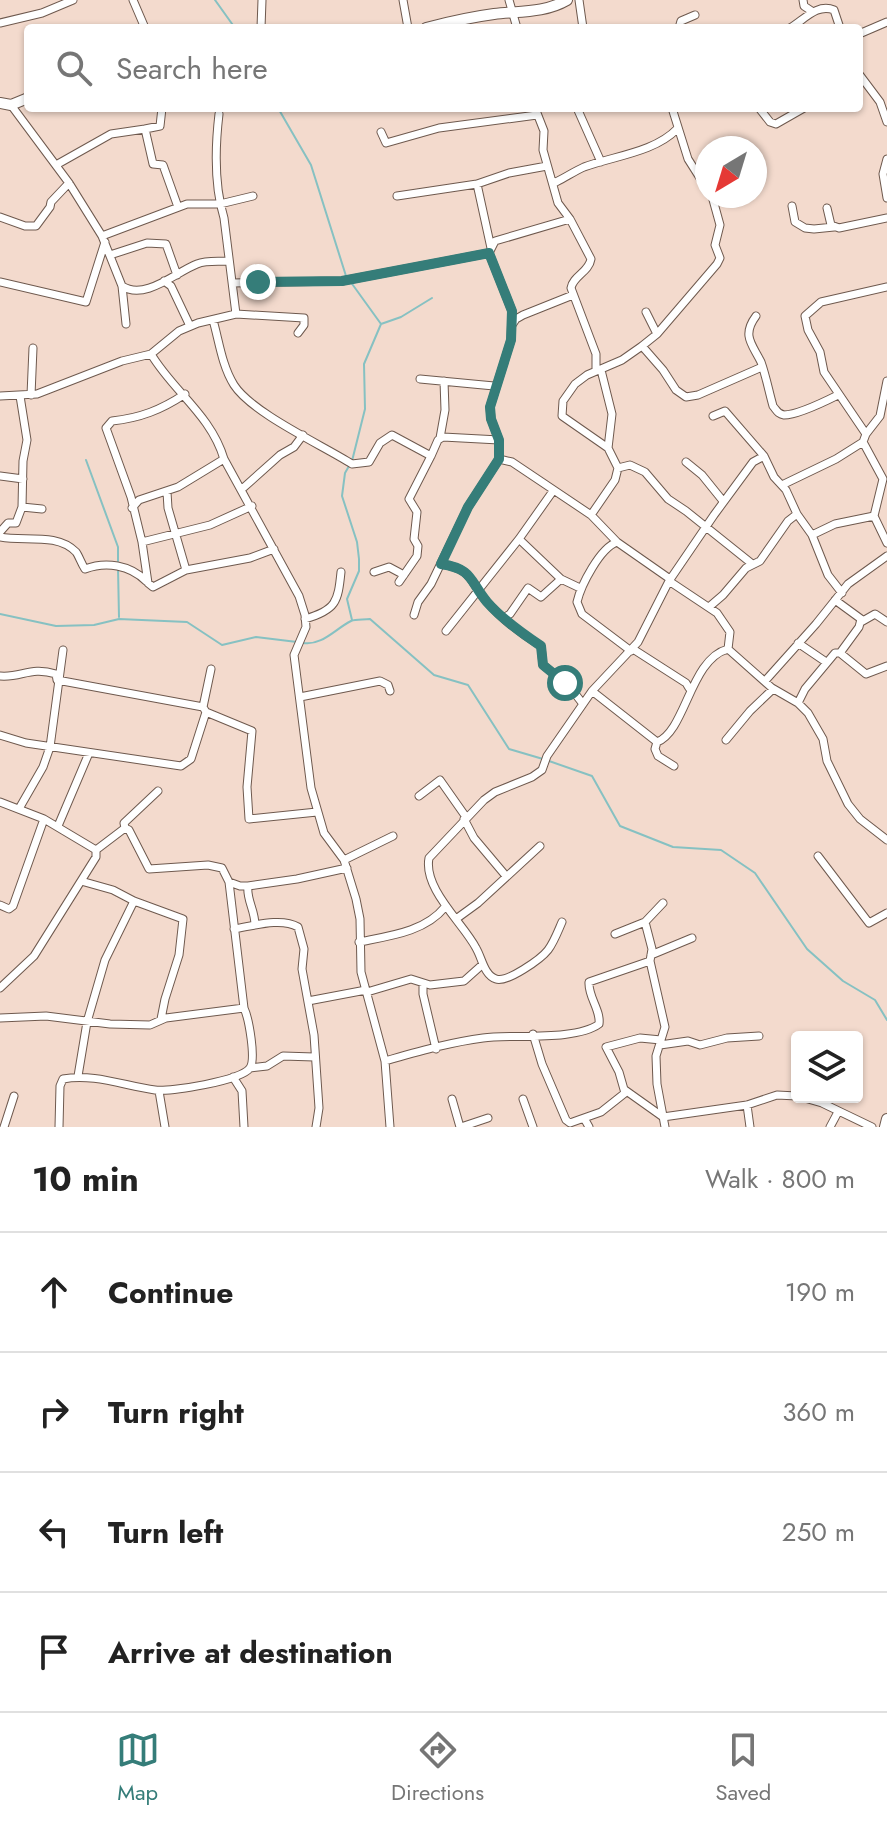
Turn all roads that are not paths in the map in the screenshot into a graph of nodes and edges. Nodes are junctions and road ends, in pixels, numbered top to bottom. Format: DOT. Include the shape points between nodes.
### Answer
graph roads {
  1 [pos="72,0"];
  2 [pos="133,0"];
  3 [pos="262,0"];
  4 [pos="403,0"];
  5 [pos="509,0"];
  6 [pos="567,0"];
  7 [pos="579,0"];
  8 [pos="803,0"];
  9 [pos="514,12"];
  10 [pos="809,13"];
  11 [pos="695,15"];
  12 [pos="887,22"];
  13 [pos="0,23"];
  14 [pos="143,24"];
  15 [pos="261,24"];
  16 [pos="407,24"];
  17 [pos="441,24"];
  18 [pos="516,24"];
  19 [pos="582,24"];
  20 [pos="680,24"];
  21 [pos="795,24"];
  22 [pos="838,24"];
  23 [pos="863,32"];
  24 [pos="863,81"];
  25 [pos="884,101"];
  26 [pos="6,104"];
  27 [pos="162,112"];
  28 [pos="530,112"];
  29 [pos="536,112"];
  30 [pos="579,112"];
  31 [pos="674,112"];
  32 [pos="762,112"];
  33 [pos="797,112"];
  34 [pos="219,114"];
  35 [pos="887,122"];
  36 [pos="145,129"];
  37 [pos="677,129"];
  38 [pos="381,132"];
  39 [pos="887,159"];
  40 [pos="601,162"];
  41 [pos="56,165"];
  42 [pos="547,166"];
  43 [pos="695,170"];
  44 [pos="553,181"];
  45 [pos="69,183"];
  46 [pos="477,184"];
  47 [pos="253,196"];
  48 [pos="397,196"];
  49 [pos="887,198"];
  50 [pos="220,204"];
  51 [pos="792,206"];
  52 [pos="178,207"];
  53 [pos="715,208"];
  54 [pos="827,208"];
  55 [pos="0,217"];
  56 [pos="887,218"];
  57 [pos="570,219"];
  58 [pos="834,227"];
  59 [pos="103,239"];
  60 [pos="490,251"];
  61 [pos="110,255"];
  62 [pos="229,261"];
  63 [pos="177,275"];
  64 [pos="164,281"];
  65 [pos="0,282"];
  66 [pos="233,283"];
  67 [pos="122,286"];
  68 [pos="887,287"];
  69 [pos="573,295"];
  70 [pos="646,312"];
  71 [pos="236,314"];
  72 [pos="756,316"];
  73 [pos="213,320"];
  74 [pos="126,324"];
  75 [pos="190,326"];
  76 [pos="512,326"];
  77 [pos="298,333"];
  78 [pos="657,334"];
  79 [pos="642,346"];
  80 [pos="33,348"];
  81 [pos="151,354"];
  82 [pos="762,367"];
  83 [pos="598,370"];
  84 [pos="420,379"];
  85 [pos="444,381"];
  86 [pos="887,381"];
  87 [pos="494,386"];
  88 [pos="185,394"];
  89 [pos="31,395"];
  90 [pos="838,395"];
  91 [pos="0,396"];
  92 [pos="20,396"];
  93 [pos="713,416"];
  94 [pos="303,435"];
  95 [pos="440,438"];
  96 [pos="864,438"];
  97 [pos="499,440"];
  98 [pos="608,448"];
  99 [pos="431,456"];
  100 [pos="764,456"];
  101 [pos="224,459"];
  102 [pos="499,459"];
  103 [pos="686,462"];
  104 [pos="618,468"];
  105 [pos="0,476"];
  106 [pos="886,477"];
  107 [pos="23,479"];
  108 [pos="782,485"];
  109 [pos="242,489"];
  110 [pos="553,491"];
  111 [pos="167,492"];
  112 [pos="135,499"];
  113 [pos="723,501"];
  114 [pos="252,506"];
  115 [pos="22,507"];
  116 [pos="42,509"];
  117 [pos="797,514"];
  118 [pos="591,515"];
  119 [pos="874,516"];
  120 [pos="705,527"];
  121 [pos="175,534"];
  122 [pos="0,535"];
  123 [pos="812,535"];
  124 [pos="519,539"];
  125 [pos="142,542"];
  126 [pos="617,542"];
  127 [pos="887,543"];
  128 [pos="274,549"];
  129 [pos="887,556"];
  130 [pos="751,563"];
  131 [pos="441,564"];
  132 [pos="186,570"];
  133 [pos="341,572"];
  134 [pos="374,572"];
  135 [pos="561,579"];
  136 [pos="669,580"];
  137 [pos="148,583"];
  138 [pos="580,588"];
  139 [pos="480,590"];
  140 [pos="842,593"];
  141 [pos="835,600"];
  142 [pos="709,607"];
  143 [pos="414,615"];
  144 [pos="505,617"];
  145 [pos="305,619"];
  146 [pos="861,622"];
  147 [pos="887,622"];
  148 [pos="446,631"];
  149 [pos="798,643"];
  150 [pos="728,649"];
  151 [pos="63,650"];
  152 [pos="632,650"];
  153 [pos="840,653"];
  154 [pos="826,662"];
  155 [pos="887,666"];
  156 [pos="211,669"];
  157 [pos="0,676"];
  158 [pos="57,680"];
  159 [pos="765,681"];
  160 [pos="689,688"];
  161 [pos="773,689"];
  162 [pos="390,691"];
  163 [pos="592,691"];
  164 [pos="300,697"];
  165 [pos="798,703"];
  166 [pos="583,704"];
  167 [pos="205,709"];
  168 [pos="0,735"];
  169 [pos="726,740"];
  170 [pos="657,742"];
  171 [pos="50,747"];
  172 [pos="89,753"];
  173 [pos="674,766"];
  174 [pos="158,791"];
  175 [pos="419,796"];
  176 [pos="0,802"];
  177 [pos="20,807"];
  178 [pos="317,812"];
  179 [pos="465,818"];
  180 [pos="44,819"];
  181 [pos="58,826"];
  182 [pos="125,828"];
  183 [pos="393,836"];
  184 [pos="887,840"];
  185 [pos="540,846"];
  186 [pos="96,850"];
  187 [pos="818,856"];
  188 [pos="346,864"];
  189 [pos="506,876"];
  190 [pos="81,881"];
  191 [pos="229,882"];
  192 [pos="248,886"];
  193 [pos="134,901"];
  194 [pos="663,903"];
  195 [pos="0,905"];
  196 [pos="445,907"];
  197 [pos="887,913"];
  198 [pos="456,919"];
  199 [pos="562,922"];
  200 [pos="645,922"];
  201 [pos="255,925"];
  202 [pos="234,929"];
  203 [pos="615,934"];
  204 [pos="692,938"];
  205 [pos="359,942"];
  206 [pos="650,958"];
  207 [pos="483,964"];
  208 [pos="490,975"];
  209 [pos="469,978"];
  210 [pos="423,984"];
  211 [pos="0,988"];
  212 [pos="366,991"];
  213 [pos="308,1001"];
  214 [pos="244,1008"];
  215 [pos="0,1018"];
  216 [pos="161,1019"];
  217 [pos="87,1022"];
  218 [pos="533,1034"];
  219 [pos="759,1036"];
  220 [pos="660,1043"];
  221 [pos="436,1049"];
  222 [pos="314,1057"];
  223 [pos="385,1061"];
  224 [pos="250,1068"];
  225 [pos="78,1076"];
  226 [pos="233,1077"];
  227 [pos="625,1090"];
  228 [pos="159,1091"];
  229 [pos="14,1096"];
  230 [pos="791,1096"];
  231 [pos="452,1099"];
  232 [pos="523,1099"];
  233 [pos="822,1103"];
  234 [pos="747,1105"];
  235 [pos="838,1112"];
  236 [pos="663,1117"];
  237 [pos="488,1118"];
  238 [pos="584,1118"];
  239 [pos="887,1119"];
  240 [pos="570,1125"];
  241 [pos="4,1127"];
  242 [pos="59,1127"];
  243 [pos="165,1127"];
  244 [pos="244,1127"];
  245 [pos="316,1127"];
  246 [pos="390,1127"];
  247 [pos="461,1127"];
  248 [pos="533,1127"];
  249 [pos="589,1127"];
  250 [pos="665,1127"];
  251 [pos="750,1127"];
  252 [pos="830,1127"];
  253 [pos="872,1127"];
  254 [pos="885,1127"];
  1 -- 13 [label="street"];
  2 -- 14 [label="street"];
  3 -- 15 [label="street"];
  4 -- 16 [label="street"];
  5 -- 9 [label="street"];
  6 -- 9 [label="street" via="551,8"];
  7 -- 19 [label="street"];
  8 -- 10 [label="street"];
  9 -- 17 [label="street"];
  9 -- 18 [label="street"];
  10 -- 21 [label="street"];
  10 -- 22 [label="street" via="831,8"];
  11 -- 20 [label="street"];
  12 -- 23 [label="street"];
  24 -- 25 [label="street" via="875,99"];
  25 -- 35 [label="street"];
  26 -- 41 [label="street"];
  27 -- 36 [label="street" via="160,126"];
  28 -- 38 [label="street" via="386,143"];
  29 -- 42 [label="street"];
  30 -- 40 [label="street"];
  31 -- 37 [label="street"];
  32 -- 33 [label="street" via="776,124"];
  34 -- 50 [label="street"];
  36 -- 41 [label="street" via="111,134"];
  36 -- 52 [label="street" via="153,164 163,165"];
  37 -- 40 [label="street" via="648,147"];
  37 -- 43 [label="street"];
  39 -- 49 [label="street"];
  40 -- 44 [label="street"];
  41 -- 45 [label="street"];
  42 -- 44 [label="street"];
  42 -- 46 [label="street"];
  44 -- 57 [label="street" via="558,203"];
  45 -- 55 [label="street" via="36,226"];
  45 -- 59 [label="street"];
  46 -- 48 [label="street"];
  46 -- 60 [label="street"];
  47 -- 50 [label="street"];
  50 -- 52 [label="street"];
  50 -- 62 [label="street"];
  51 -- 58 [label="street" via="795,222 805,228"];
  52 -- 59 [label="street"];
  53 -- 78 [label="street" via="720,258"];
  54 -- 58 [label="street"];
  56 -- 58 [label="street"];
  57 -- 60 [label="street" via="495,241"];
  57 -- 69 [label="street" via="591,259 572,283"];
  59 -- 61 [label="street"];
  59 -- 65 [label="street" via="86,302"];
  60 -- 66 [label="street" via="342,281"];
  60 -- 76 [label="street" via="512,311"];
  61 -- 63 [label="street" via="147,243 166,244"];
  61 -- 67 [label="street"];
  62 -- 63 [label="street" via="199,263"];
  62 -- 66 [label="street"];
  63 -- 64 [label="street"];
  64 -- 67 [label="street" via="133,291"];
  64 -- 75 [label="street"];
  66 -- 71 [label="street"];
  67 -- 74 [label="street"];
  68 -- 90 [label="street" via="821,302 805,316 824,372"];
  69 -- 76 [label="street" via="523,315"];
  69 -- 83 [label="street"];
  70 -- 78 [label="street"];
  71 -- 73 [label="street"];
  71 -- 77 [label="street" via="304,318"];
  72 -- 82 [label="street" via="750,323 749,343"];
  73 -- 75 [label="street"];
  73 -- 94 [label="street" via="237,389"];
  75 -- 81 [label="street"];
  76 -- 87 [label="street"];
  78 -- 79 [label="street"];
  79 -- 82 [label="street" via="686,397"];
  79 -- 83 [label="street"];
  80 -- 89 [label="street"];
  81 -- 88 [label="street"];
  81 -- 89 [label="street"];
  82 -- 90 [label="street" via="773,406 781,414"];
  83 -- 98 [label="street" via="612,414"];
  83 -- 98 [label="street" via="575,384 561,411"];
  84 -- 85 [label="street"];
  85 -- 87 [label="street"];
  85 -- 95 [label="street"];
  86 -- 96 [label="street" via="880,416"];
  87 -- 97 [label="street" via="491,419"];
  88 -- 101 [label="street" via="219,442"];
  88 -- 112 [label="street" via="159,411 112,421 106,428"];
  89 -- 92 [label="street"];
  90 -- 96 [label="street"];
  91 -- 92 [label="street"];
  92 -- 107 [label="street" via="27,440"];
  93 -- 100 [label="street" via="725,411"];
  94 -- 99 [label="street" via="351,463 369,462 392,435"];
  94 -- 109 [label="street"];
  95 -- 97 [label="street"];
  95 -- 99 [label="street"];
  96 -- 106 [label="street"];
  96 -- 108 [label="street" via="836,459"];
  97 -- 102 [label="street"];
  98 -- 104 [label="street"];
  99 -- 134 [label="street" via="409,499 417,512 417,556 401,578 389,567"];
  100 -- 108 [label="street"];
  100 -- 113 [label="street" via="753,462"];
  101 -- 109 [label="street"];
  101 -- 111 [label="street"];
  102 -- 110 [label="street" via="512,462"];
  102 -- 131 [label="street"];
  103 -- 113 [label="street"];
  104 -- 118 [label="street"];
  104 -- 120 [label="street" via="630,465 645,472 668,499"];
  105 -- 107 [label="street"];
  106 -- 119 [label="street"];
  107 -- 115 [label="street"];
  108 -- 117 [label="street"];
  109 -- 114 [label="street"];
  110 -- 118 [label="street"];
  110 -- 124 [label="street"];
  111 -- 112 [label="street"];
  111 -- 121 [label="street"];
  112 -- 125 [label="street" via="132,508"];
  113 -- 120 [label="street"];
  114 -- 121 [label="street"];
  114 -- 128 [label="street"];
  115 -- 116 [label="street"];
  115 -- 122 [label="street" via="16,523 8,523"];
  117 -- 123 [label="street"];
  117 -- 130 [label="street" via="760,561"];
  118 -- 126 [label="street"];
  119 -- 123 [label="street"];
  119 -- 127 [label="street"];
  120 -- 130 [label="street"];
  120 -- 136 [label="street"];
  121 -- 125 [label="street"];
  121 -- 132 [label="street"];
  122 -- 137 [label="street" via="59,543 79,554 85,569 123,565"];
  123 -- 140 [label="street" via="828,575"];
  124 -- 135 [label="street"];
  124 -- 139 [label="street"];
  125 -- 137 [label="street"];
  126 -- 136 [label="street"];
  126 -- 138 [label="street" via="608,546"];
  128 -- 132 [label="street"];
  128 -- 145 [label="street"];
  129 -- 140 [label="street" via="860,573"];
  130 -- 142 [label="street"];
  131 -- 139 [label="street" via="468,573"];
  131 -- 143 [label="street"];
  132 -- 137 [label="street" via="153,587"];
  133 -- 145 [label="street" via="338,598 322,614"];
  135 -- 138 [label="street"];
  135 -- 144 [label="street" via="541,597 528,588"];
  136 -- 142 [label="street"];
  136 -- 152 [label="street"];
  138 -- 152 [label="street" via="577,602 582,614"];
  139 -- 144 [label="street"];
  139 -- 148 [label="street"];
  140 -- 141 [label="street"];
  141 -- 146 [label="street"];
  141 -- 149 [label="street"];
  142 -- 150 [label="street" via="730,632"];
  144 -- 166 [label="street" via="541,646 543,665"];
  145 -- 164 [label="street" via="296,647"];
  146 -- 147 [label="street" via="875,614"];
  146 -- 153 [label="street"];
  149 -- 154 [label="street"];
  149 -- 159 [label="street"];
  150 -- 159 [label="street"];
  150 -- 160 [label="street" via="714,657"];
  151 -- 158 [label="street"];
  152 -- 160 [label="street"];
  152 -- 163 [label="street"];
  153 -- 154 [label="street"];
  153 -- 155 [label="street" via="866,674"];
  154 -- 165 [label="street"];
  156 -- 167 [label="street"];
  157 -- 158 [label="street" via="40,670 56,674"];
  158 -- 167 [label="street"];
  158 -- 171 [label="street"];
  159 -- 161 [label="street"];
  160 -- 170 [label="street" via="668,734"];
  161 -- 165 [label="street"];
  161 -- 169 [label="street"];
  162 -- 164 [label="street" via="380,681"];
  163 -- 166 [label="street"];
  163 -- 170 [label="street"];
  164 -- 178 [label="street"];
  165 -- 184 [label="street" via="815,723 827,761 854,813"];
  166 -- 179 [label="street" via="542,770 495,792"];
  167 -- 172 [label="street" via="191,759 181,766"];
  167 -- 178 [label="street" via="252,731 249,819"];
  168 -- 171 [label="street"];
  170 -- 173 [label="street" via="658,756"];
  171 -- 172 [label="street"];
  171 -- 177 [label="street"];
  172 -- 181 [label="street"];
  174 -- 182 [label="street" via="124,823"];
  175 -- 179 [label="street" via="439,780"];
  176 -- 177 [label="street"];
  177 -- 180 [label="street"];
  178 -- 188 [label="street" via="324,833"];
  179 -- 189 [label="street" via="474,838"];
  179 -- 196 [label="street" via="429,858"];
  180 -- 181 [label="street"];
  180 -- 195 [label="street" via="13,906"];
  181 -- 186 [label="street"];
  182 -- 186 [label="street"];
  182 -- 191 [label="street" via="149,869 217,866"];
  183 -- 188 [label="street"];
  185 -- 189 [label="street"];
  186 -- 190 [label="street"];
  187 -- 197 [label="street" via="869,923"];
  188 -- 192 [label="street"];
  188 -- 205 [label="street" via="360,919"];
  189 -- 198 [label="street"];
  190 -- 193 [label="street"];
  190 -- 211 [label="street" via="34,956"];
  191 -- 192 [label="street"];
  191 -- 202 [label="street"];
  192 -- 201 [label="street"];
  193 -- 216 [label="street" via="183,919"];
  193 -- 217 [label="street" via="105,960"];
  194 -- 200 [label="street"];
  196 -- 198 [label="street"];
  196 -- 205 [label="street" via="406,932"];
  198 -- 207 [label="street"];
  199 -- 208 [label="street" via="539,958 508,979"];
  200 -- 203 [label="street"];
  200 -- 206 [label="street"];
  201 -- 202 [label="street"];
  201 -- 213 [label="street" via="279,922 298,927"];
  202 -- 214 [label="street"];
  204 -- 206 [label="street"];
  205 -- 212 [label="street"];
  206 -- 218 [label="street" via="589,982 600,1019 593,1029"];
  206 -- 220 [label="street" via="665,1027"];
  207 -- 208 [label="street"];
  207 -- 209 [label="street"];
  208 -- 209 [label="street"];
  209 -- 210 [label="street"];
  210 -- 212 [label="street" via="411,979"];
  210 -- 221 [label="street"];
  212 -- 213 [label="street"];
  212 -- 223 [label="street"];
  213 -- 222 [label="street"];
  214 -- 216 [label="street"];
  214 -- 224 [label="street"];
  215 -- 217 [label="street" via="46,1016"];
  216 -- 217 [label="street" via="150,1025"];
  217 -- 225 [label="street"];
  218 -- 221 [label="street" via="480,1038"];
  218 -- 240 [label="street"];
  219 -- 220 [label="street" via="700,1045"];
  220 -- 227 [label="street" via="640,1038 606,1047"];
  220 -- 236 [label="street" via="657,1084"];
  221 -- 223 [label="street"];
  222 -- 224 [label="street" via="283,1056"];
  222 -- 245 [label="street"];
  223 -- 246 [label="street"];
  224 -- 226 [label="street"];
  225 -- 228 [label="street"];
  225 -- 242 [label="street" via="61,1081"];
  226 -- 228 [label="street"];
  226 -- 244 [label="street" via="242,1091"];
  227 -- 236 [label="street"];
  227 -- 238 [label="street" via="601,1112"];
  228 -- 243 [label="street"];
  229 -- 241 [label="street"];
  230 -- 234 [label="street"];
  231 -- 247 [label="street"];
  232 -- 248 [label="street"];
  233 -- 235 [label="street"];
  234 -- 236 [label="street"];
  234 -- 251 [label="street"];
  235 -- 252 [label="street"];
  235 -- 253 [label="street"];
  236 -- 250 [label="street"];
  237 -- 247 [label="street"];
  238 -- 240 [label="street"];
  238 -- 249 [label="street"];
  239 -- 254 [label="street"];
}
